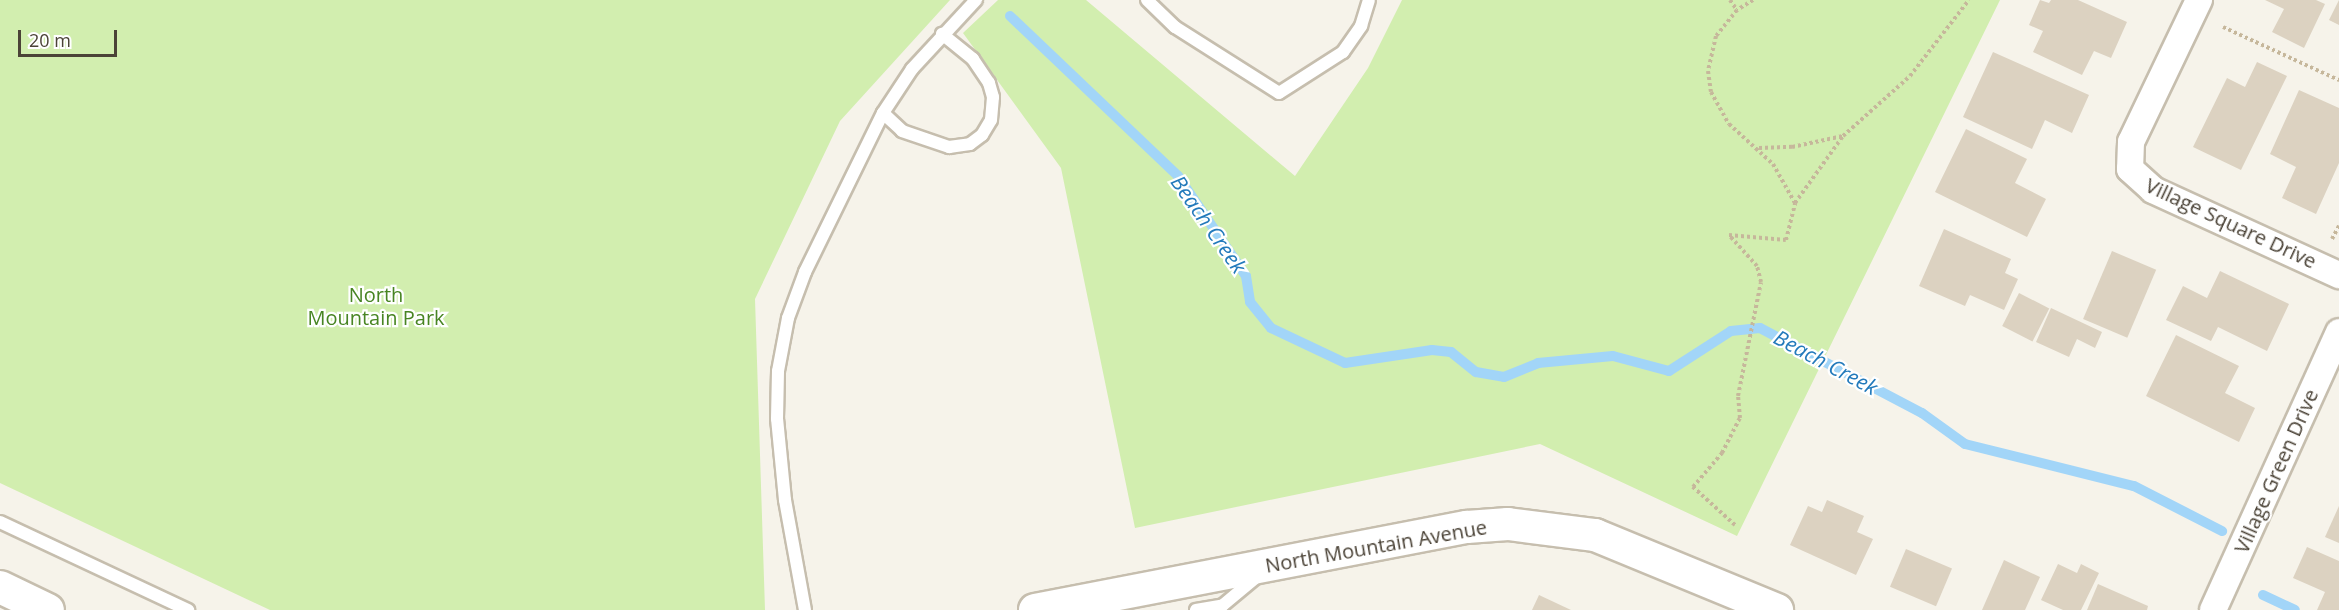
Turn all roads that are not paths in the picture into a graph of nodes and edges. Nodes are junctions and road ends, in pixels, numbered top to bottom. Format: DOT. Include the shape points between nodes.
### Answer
graph roads {
  1 [pos="976,0"];
  2 [pos="1147,0"];
  3 [pos="1369,0"];
  4 [pos="2199,0"];
  5 [pos="942,34"];
  6 [pos="883,112"];
  7 [pos="2339,275"];
  8 [pos="2339,332"];
  9 [pos="0,522"];
  10 [pos="1272,564"];
  11 [pos="0,587"];
  12 [pos="48,610"];
  13 [pos="188,610"];
  14 [pos="806,610"];
  15 [pos="1035,610"];
  16 [pos="1196,610"];
  17 [pos="1777,610"];
  18 [pos="2213,610"];
  1 -- 5 [label="lane"];
  2 -- 3 [label="lane" via="1175,27 1279,93 1343,52 1361,26"];
  4 -- 7 [label="street, Village Square Drive" via="2132,142 2130,169 2153,190"];
  5 -- 6 [label="lane"];
  5 -- 6 [label="lane" via="973,59 989,83 992,108 982,135 970,144 949,147 902,131"];
  6 -- 14 [label="lane" via="805,272 788,318 778,370 777,419 785,500"];
  8 -- 18 [label="street, Village Green Drive"];
  9 -- 13 [label="lane"];
  10 -- 15 [label="street, North Mountain Avenue"];
  10 -- 16 [label="lane" via="1223,605"];
  10 -- 17 [label="street, North Mountain Avenue" via="1467,527 1553,527 1595,535 1650,554"];
  11 -- 12 [label="street"];
}
